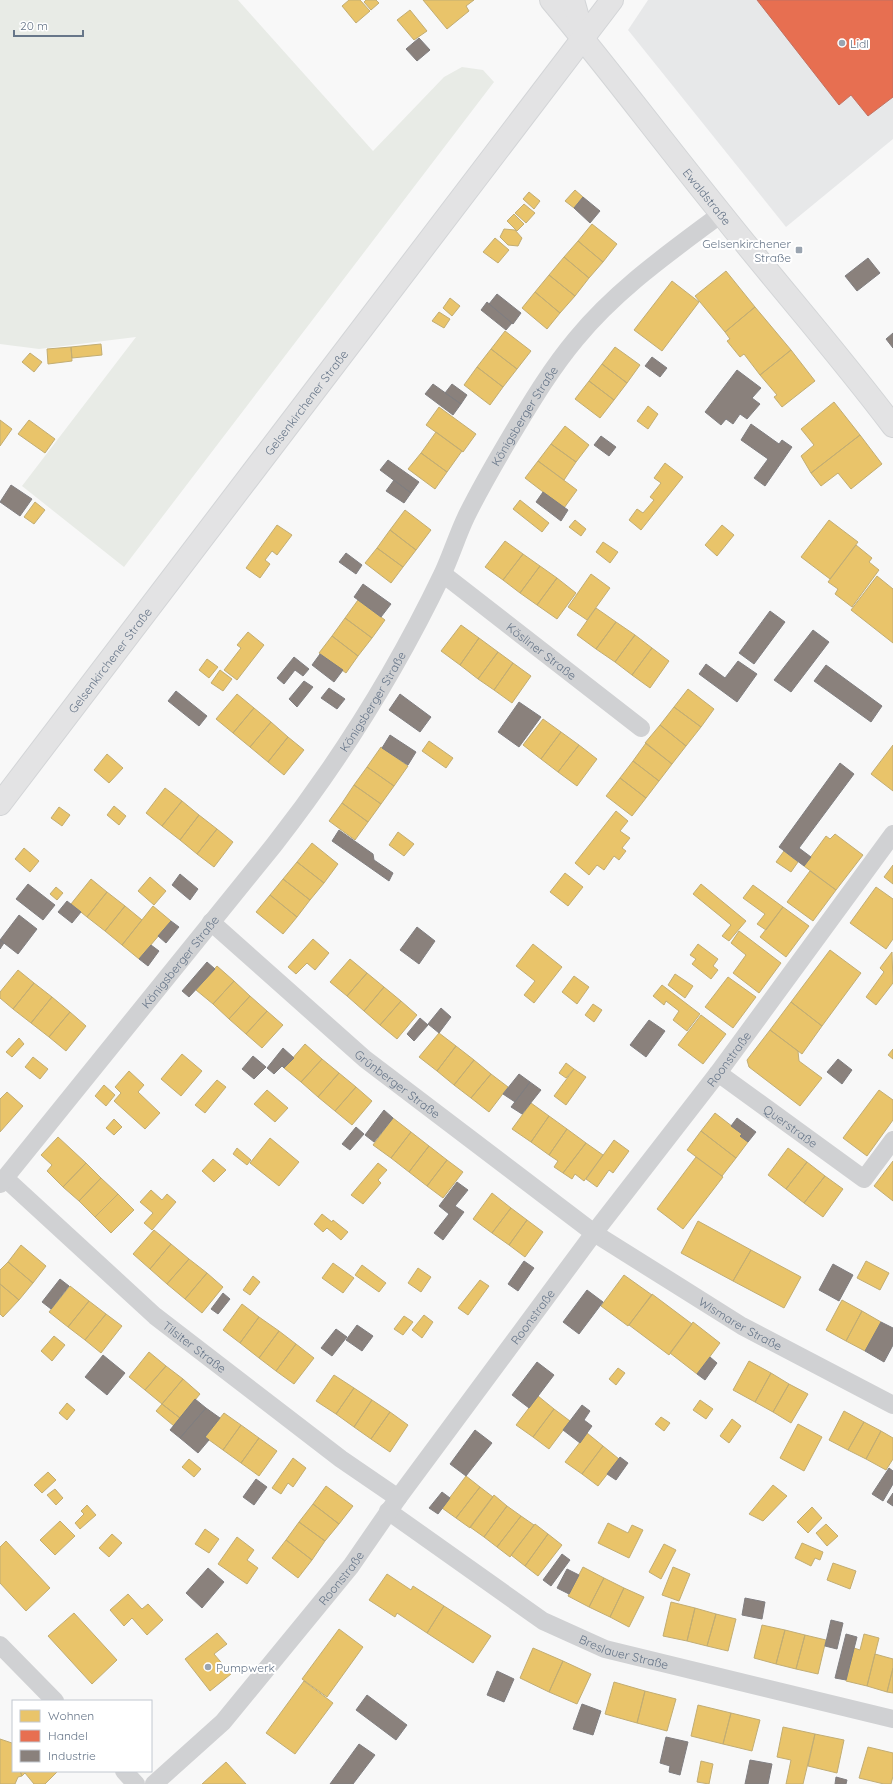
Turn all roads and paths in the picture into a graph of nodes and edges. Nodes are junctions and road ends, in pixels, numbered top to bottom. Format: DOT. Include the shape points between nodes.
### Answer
graph roads {
  1 [pos="550,0"];
  2 [pos="573,0"];
  3 [pos="612,0"];
  4 [pos="583,39"];
  5 [pos="721,214"];
  6 [pos="893,426"];
  7 [pos="443,574"];
  8 [pos="641,728"];
  9 [pos="0,804"];
  10 [pos="893,834"];
  11 [pos="211,922"];
  12 [pos="718,1073"];
  13 [pos="893,1140"];
  14 [pos="2,1181"];
  15 [pos="594,1233"];
  16 [pos="893,1405"];
  17 [pos="393,1505"];
  18 [pos="0,1645"];
  19 [pos="54,1700"];
  20 [pos="893,1719"];
  21 [pos="125,1772"];
  22 [pos="136,1784"];
  23 [pos="154,1784"];
  1 -- 4 [label="main road, Ewaldstraße"];
  2 -- 4 [label="main road, Ewaldstraße"];
  3 -- 4 [label="main road, Gelsenkirchener Straße"];
  4 -- 5 [label="main road, Ewaldstraße"];
  4 -- 9 [label="main road, Gelsenkirchener Straße"];
  5 -- 6 [label="main road, Ewaldstraße" via="854,374"];
  5 -- 7 [label="street, Königsberger Straße" via="640,274 601,310 552,370 488,475 466,518"];
  7 -- 8 [label="street, Kösliner Straße"];
  7 -- 11 [label="street, Königsberger Straße" via="378,692 317,788"];
  10 -- 12 [label="street, Roonstraße"];
  11 -- 14 [label="street, Königsberger Straße"];
  11 -- 15 [label="street, Grünberger Straße" via="365,1060"];
  12 -- 13 [label="street, Querstraße" via="864,1179"];
  12 -- 15 [label="street, Roonstraße"];
  14 -- 17 [label="street, Tilsiter Straße" via="155,1316 341,1459"];
  15 -- 16 [label="street, Wismarer Straße" via="742,1326"];
  15 -- 17 [label="street, Roonstraße"];
  17 -- 20 [label="street, Breslauer Straße" via="543,1621 605,1649"];
  17 -- 23 [label="street, Roonstraße" via="351,1566 223,1722"];
  18 -- 19 [label="street"];
  21 -- 22 [label="street"];
}
